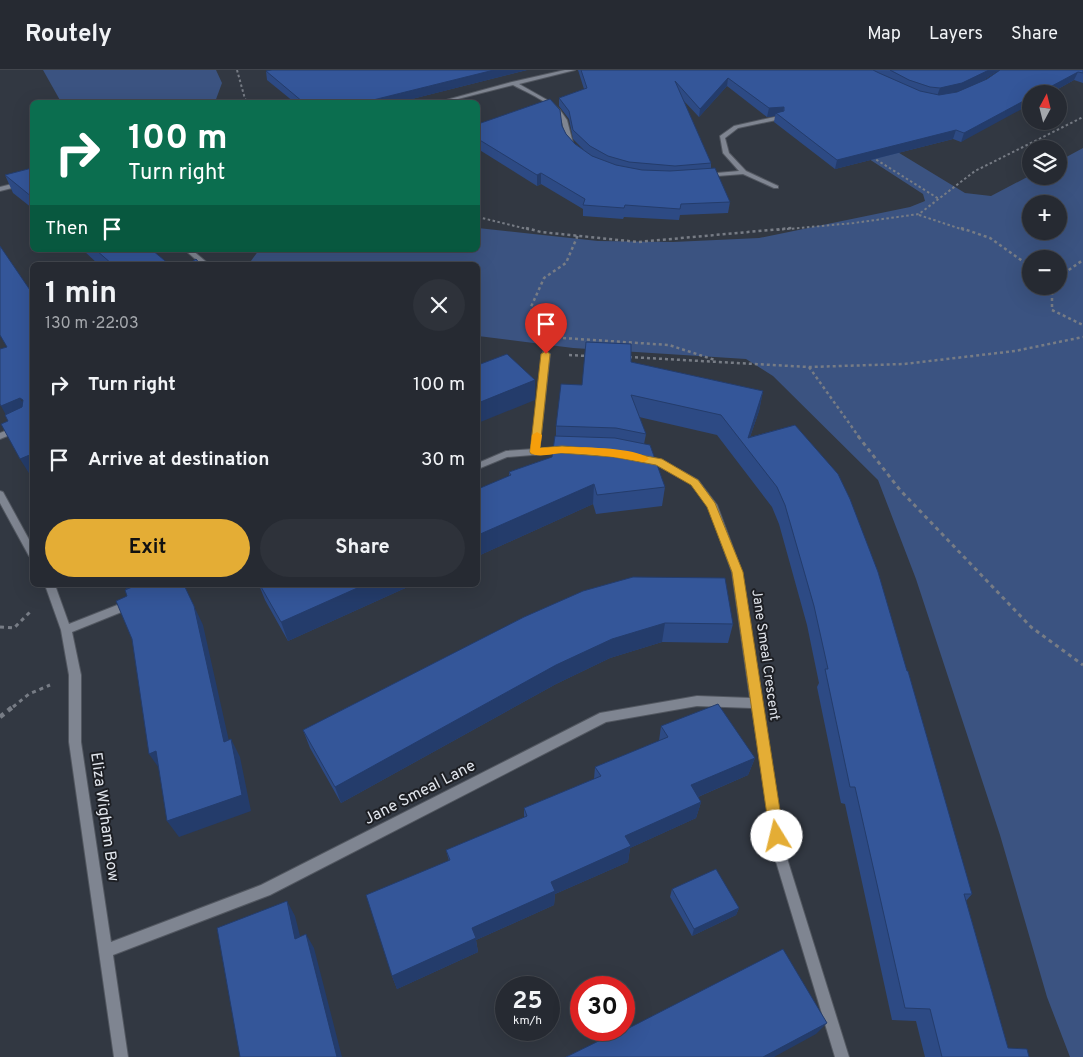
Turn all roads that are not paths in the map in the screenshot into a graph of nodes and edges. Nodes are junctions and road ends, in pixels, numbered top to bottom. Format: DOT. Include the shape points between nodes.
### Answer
graph roads {
  1 [pos="572,70"];
  2 [pos="514,82"];
  3 [pos="452,100"];
  4 [pos="779,118"];
  5 [pos="577,151"];
  6 [pos="744,172"];
  7 [pos="696,177"];
  8 [pos="30,181"];
  9 [pos="776,187"];
  10 [pos="0,189"];
  11 [pos="190,252"];
  12 [pos="202,262"];
  13 [pos="546,354"];
  14 [pos="30,424"];
  15 [pos="0,436"];
  16 [pos="579,451"];
  17 [pos="535,452"];
  18 [pos="632,456"];
  19 [pos="480,465"];
  20 [pos="0,494"];
  21 [pos="30,549"];
  22 [pos="51,587"];
  23 [pos="145,599"];
  24 [pos="66,630"];
  25 [pos="757,703"];
  26 [pos="106,951"];
  27 [pos="121,1057"];
  28 [pos="842,1057"];
  1 -- 2 [label="street"];
  2 -- 3 [label="street"];
  2 -- 5 [label="street" via="561,114 568,142"];
  4 -- 6 [label="street" via="736,127 722,137 726,153"];
  6 -- 7 [label="street"];
  6 -- 9 [label="street"];
  8 -- 10 [label="street"];
  11 -- 12 [label="street"];
  13 -- 17 [label="street"];
  14 -- 15 [label="street"];
  16 -- 17 [label="street"];
  17 -- 19 [label="street" via="506,454"];
  18 -- 25 [label="street, Jane Smeal Crescent" via="659,462 695,482 712,506 738,572"];
  20 -- 21 [label="street"];
  22 -- 24 [label="street, Eliza Wigham Bow"];
  23 -- 24 [label="street"];
  24 -- 26 [label="street, Eliza Wigham Bow" via="75,675 75,742"];
  25 -- 26 [label="street, Jane Smeal Lane" via="697,701 604,716 265,890"];
  25 -- 28 [label="street, Jane Smeal Crescent" via="780,855"];
  26 -- 27 [label="street, Eliza Wigham Bow"];
}
